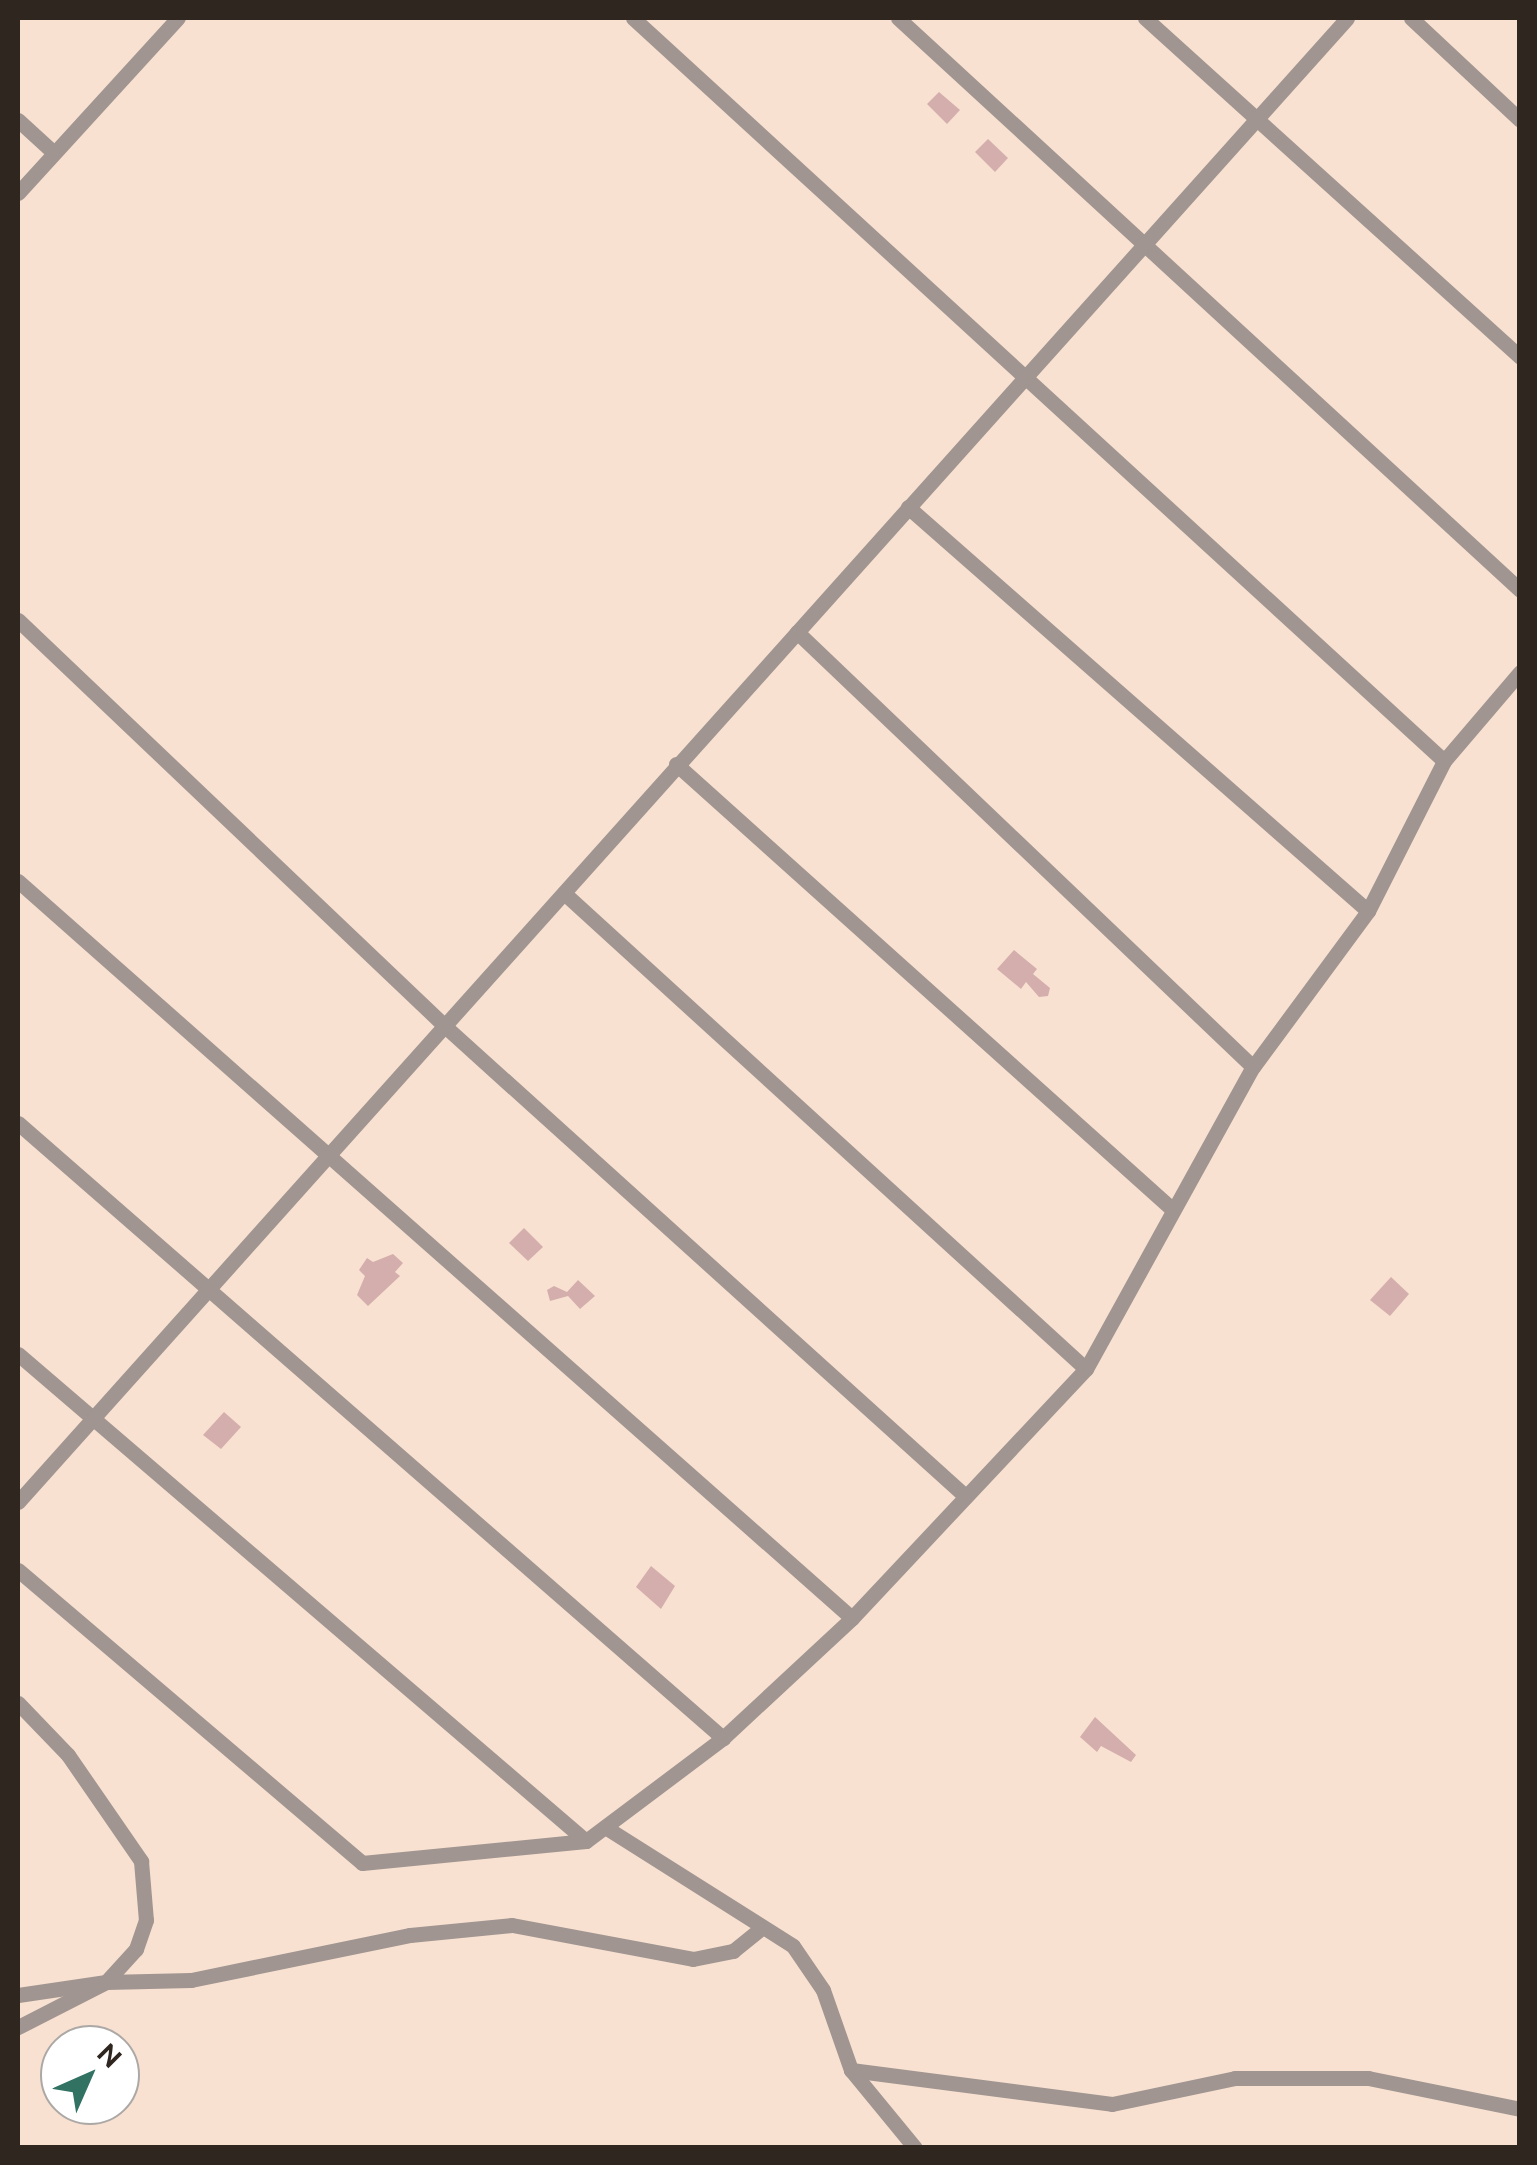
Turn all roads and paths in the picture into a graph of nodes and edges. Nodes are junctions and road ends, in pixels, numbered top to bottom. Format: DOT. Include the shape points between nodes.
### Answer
graph roads {
  1 [pos="633,18"];
  2 [pos="898,18"];
  3 [pos="1145,18"];
  4 [pos="1347,18"];
  5 [pos="1411,18"];
  6 [pos="173,19"];
  7 [pos="1256,119"];
  8 [pos="18,120"];
  9 [pos="1520,120"];
  10 [pos="53,152"];
  11 [pos="18,192"];
  12 [pos="1146,242"];
  13 [pos="1520,358"];
  14 [pos="1025,377"];
  15 [pos="908,507"];
  16 [pos="1520,590"];
  17 [pos="18,620"];
  18 [pos="797,632"];
  19 [pos="1520,672"];
  20 [pos="1444,761"];
  21 [pos="676,764"];
  22 [pos="18,881"];
  23 [pos="564,893"];
  24 [pos="1368,912"];
  25 [pos="448,1029"];
  26 [pos="1253,1067"];
  27 [pos="18,1123"];
  28 [pos="327,1157"];
  29 [pos="1173,1210"];
  30 [pos="206,1291"];
  31 [pos="18,1354"];
  32 [pos="1086,1370"];
  33 [pos="94,1417"];
  34 [pos="964,1494"];
  35 [pos="18,1502"];
  36 [pos="18,1570"];
  37 [pos="852,1618"];
  38 [pos="18,1702"];
  39 [pos="724,1738"];
  40 [pos="605,1827"];
  41 [pos="586,1841"];
  42 [pos="760,1929"];
  43 [pos="106,1982"];
  44 [pos="18,1995"];
  45 [pos="18,2027"];
  46 [pos="851,2070"];
  47 [pos="1520,2109"];
  48 [pos="914,2148"];
  1 -- 14 [label="street"];
  2 -- 12 [label="street"];
  3 -- 7 [label="street"];
  4 -- 7 [label="street"];
  5 -- 9 [label="street"];
  6 -- 10 [label="street"];
  7 -- 12 [label="street"];
  7 -- 13 [label="street"];
  8 -- 10 [label="street"];
  10 -- 11 [label="street"];
  12 -- 14 [label="street"];
  12 -- 16 [label="street"];
  14 -- 15 [label="street"];
  14 -- 20 [label="street"];
  15 -- 18 [label="street"];
  15 -- 24 [label="street"];
  17 -- 25 [label="street"];
  18 -- 21 [label="street"];
  18 -- 26 [label="street"];
  19 -- 20 [label="street"];
  20 -- 24 [label="street"];
  21 -- 23 [label="street"];
  21 -- 29 [label="street"];
  22 -- 28 [label="street"];
  23 -- 25 [label="street"];
  23 -- 32 [label="street"];
  24 -- 26 [label="street"];
  25 -- 28 [label="street"];
  25 -- 34 [label="street"];
  26 -- 29 [label="street"];
  27 -- 30 [label="street"];
  28 -- 30 [label="street"];
  28 -- 37 [label="street"];
  29 -- 32 [label="street"];
  30 -- 33 [label="street"];
  30 -- 39 [label="street"];
  31 -- 33 [label="street"];
  32 -- 34 [label="street"];
  33 -- 35 [label="street"];
  33 -- 41 [label="street"];
  34 -- 37 [label="street"];
  36 -- 41 [label="street" via="362,1863"];
  37 -- 39 [label="street"];
  38 -- 43 [label="street" via="68,1755 141,1861 146,1920 136,1949"];
  39 -- 40 [label="street"];
  40 -- 41 [label="street"];
  40 -- 42 [label="street"];
  42 -- 43 [label="street" via="733,1950 693,1958 512,1925 410,1935 191,1980"];
  42 -- 46 [label="street" via="793,1946 823,1990"];
  43 -- 44 [label="street"];
  43 -- 45 [label="street"];
  46 -- 47 [label="street" via="1112,2104 1234,2078 1368,2078"];
  46 -- 48 [label="street"];
}
